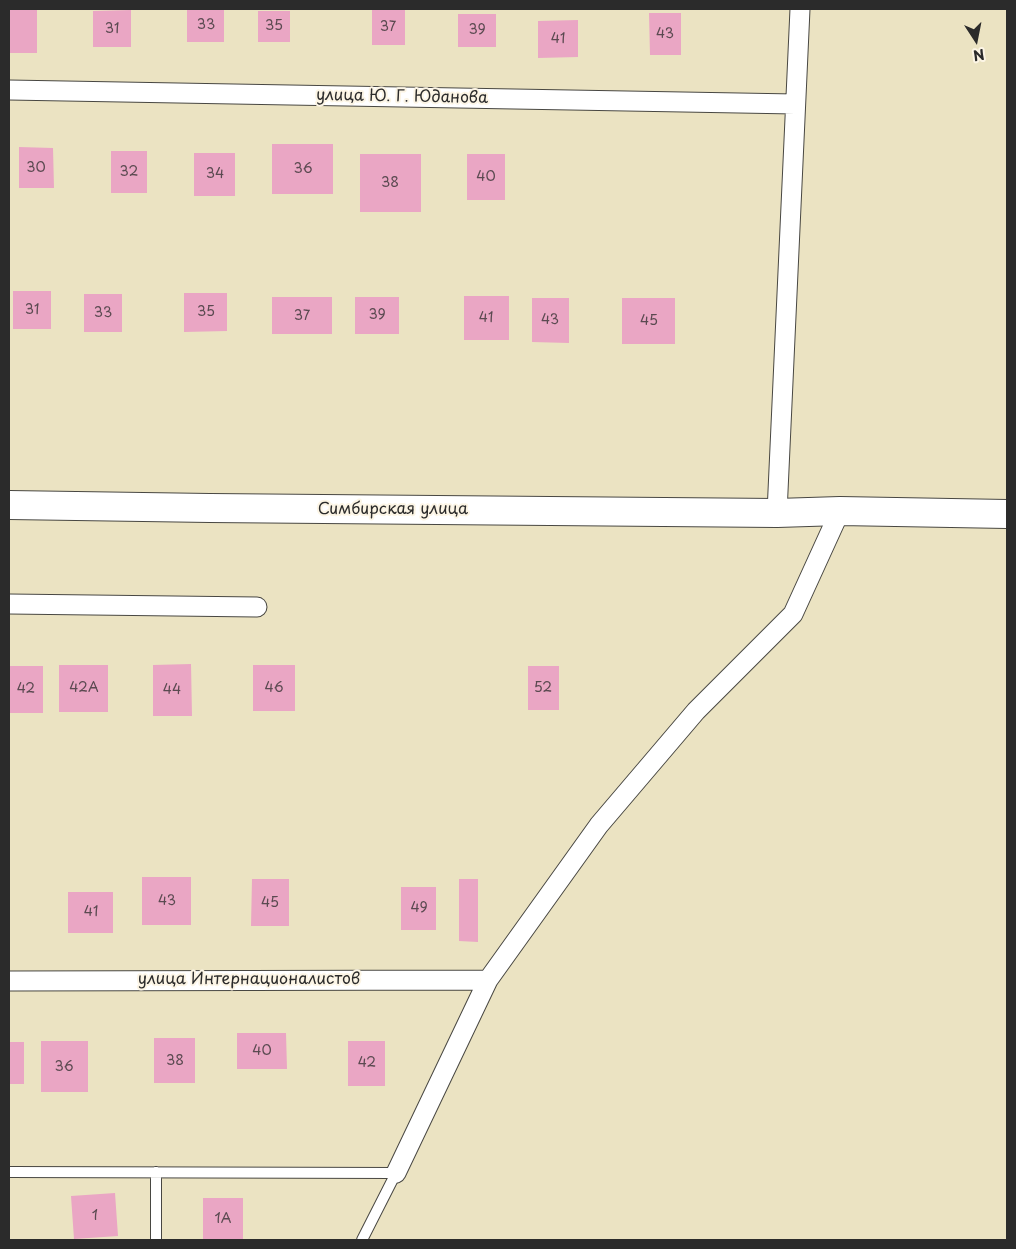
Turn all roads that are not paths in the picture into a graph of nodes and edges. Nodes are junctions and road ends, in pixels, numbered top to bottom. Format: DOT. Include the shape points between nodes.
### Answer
graph roads {
  1 [pos="800,9"];
  2 [pos="9,90"];
  3 [pos="795,104"];
  4 [pos="9,505"];
  5 [pos="840,511"];
  6 [pos="777,513"];
  7 [pos="1007,514"];
  8 [pos="9,604"];
  9 [pos="258,607"];
  10 [pos="488,980"];
  11 [pos="9,981"];
  12 [pos="9,1172"];
  13 [pos="156,1172"];
  14 [pos="396,1173"];
  15 [pos="156,1240"];
  16 [pos="362,1240"];
  1 -- 3 [label="street"];
  2 -- 3 [label="street, улица Ю. Г. Юданова"];
  3 -- 6 [label="street"];
  4 -- 6 [label="main road, Симбирская улица"];
  5 -- 6 [label="main road, Симбирская улица"];
  5 -- 7 [label="main road, Симбирская улица"];
  5 -- 10 [label="street" via="793,614 696,711 599,825"];
  8 -- 9 [label="street"];
  10 -- 11 [label="street, улица Интернационалистов"];
  10 -- 14 [label="street"];
  12 -- 13 [label="lane"];
  13 -- 14 [label="lane"];
  13 -- 15 [label="lane"];
  14 -- 16 [label="lane"];
}
